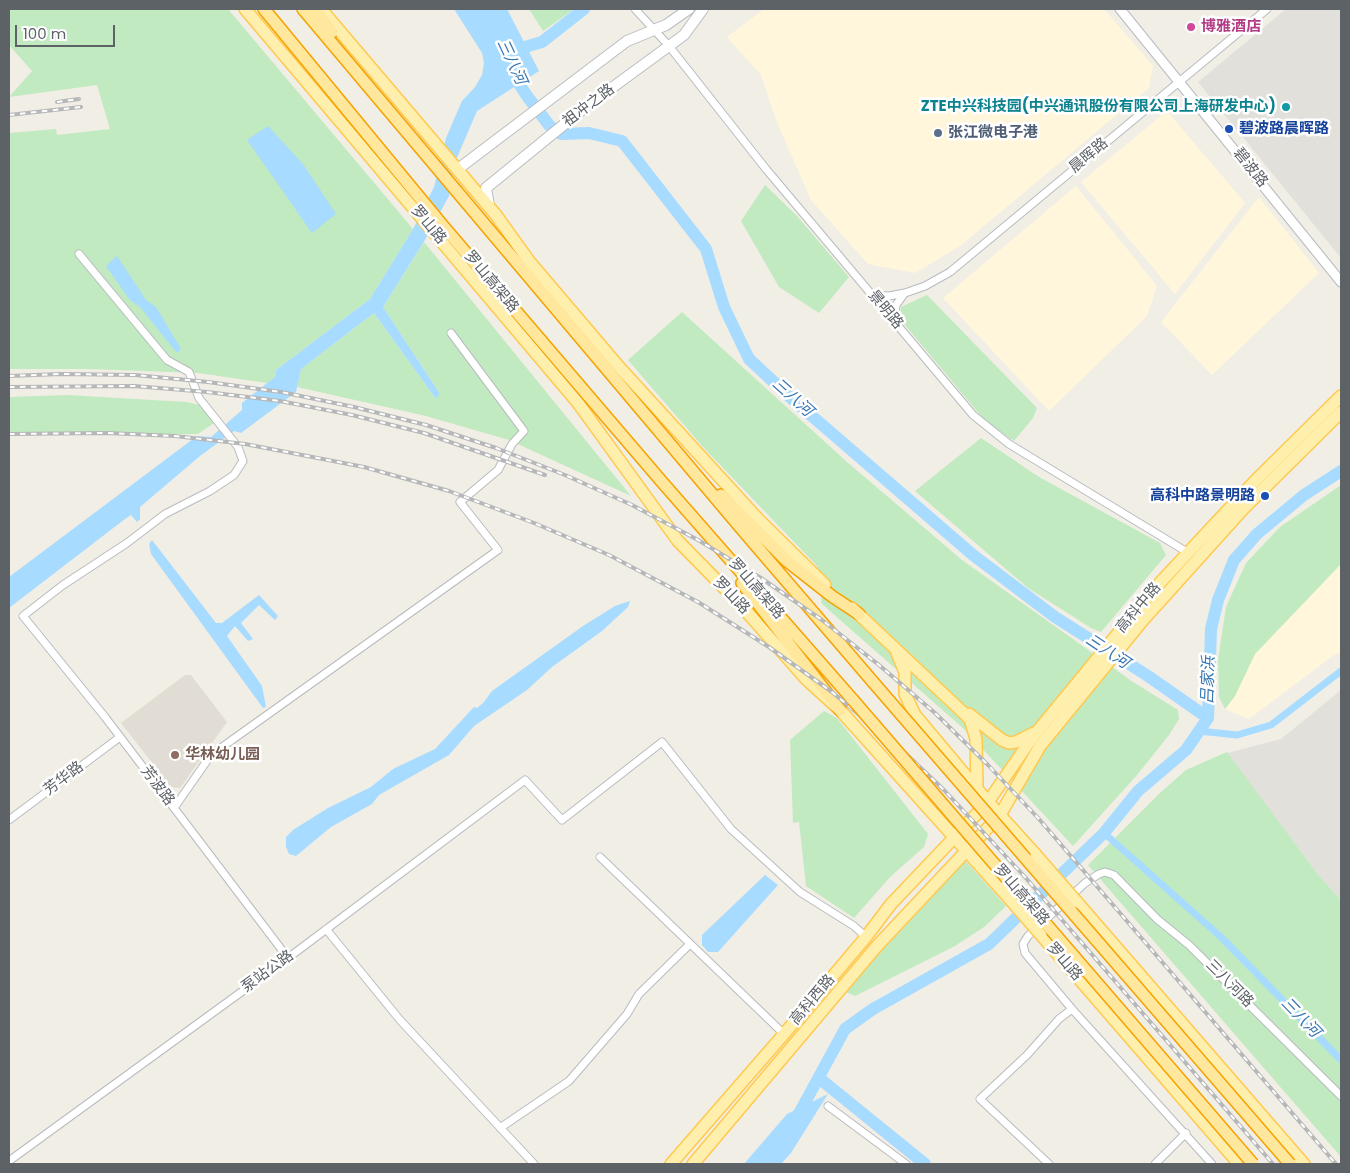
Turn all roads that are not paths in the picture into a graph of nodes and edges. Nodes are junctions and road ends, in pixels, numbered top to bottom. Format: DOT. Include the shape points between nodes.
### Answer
graph roads {
  1 [pos="245,9"];
  2 [pos="264,9"];
  3 [pos="303,9"];
  4 [pos="315,9"];
  5 [pos="321,9"];
  6 [pos="635,9"];
  7 [pos="689,9"];
  8 [pos="703,9"];
  9 [pos="1120,9"];
  10 [pos="1125,9"];
  11 [pos="1267,9"];
  12 [pos="655,30"];
  13 [pos="669,46"];
  14 [pos="1181,80"];
  15 [pos="397,120"];
  16 [pos="458,169"];
  17 [pos="490,207"];
  18 [pos="79,254"];
  19 [pos="1341,274"];
  20 [pos="1341,282"];
  21 [pos="904,293"];
  22 [pos="873,295"];
  23 [pos="894,321"];
  24 [pos="451,333"];
  25 [pos="1341,396"];
  26 [pos="1341,412"];
  27 [pos="687,463"];
  28 [pos="662,482"];
  29 [pos="1188,552"];
  30 [pos="859,614"];
  31 [pos="1117,642"];
  32 [pos="895,649"];
  33 [pos="1104,659"];
  34 [pos="958,706"];
  35 [pos="840,710"];
  36 [pos="1038,731"];
  37 [pos="120,737"];
  38 [pos="977,787"];
  39 [pos="988,802"];
  40 [pos="174,808"];
  41 [pos="1000,814"];
  42 [pos="9,820"];
  43 [pos="957,837"];
  44 [pos="967,850"];
  45 [pos="600,857"];
  46 [pos="326,929"];
  47 [pos="866,937"];
  48 [pos="690,944"];
  49 [pos="288,958"];
  50 [pos="1072,1009"];
  51 [pos="784,1034"];
  52 [pos="1341,1096"];
  53 [pos="828,1106"];
  54 [pos="500,1128"];
  55 [pos="1186,1133"];
  56 [pos="9,1161"];
  57 [pos="534,1164"];
  58 [pos="671,1164"];
  59 [pos="693,1164"];
  60 [pos="906,1164"];
  61 [pos="1049,1164"];
  62 [pos="1155,1164"];
  63 [pos="1212,1164"];
  64 [pos="1239,1164"];
  65 [pos="1253,1164"];
  66 [pos="1290,1164"];
  67 [pos="1304,1164"];
  1 -- 35 [label="main road, 罗山路" via="595,425 678,541 739,603 807,680"];
  2 -- 28 [label="highway, 罗山高架路"];
  3 -- 15 [label="highway, 罗山高架路"];
  4 -- 15 [label="highway"];
  5 -- 16 [label="main road"];
  6 -- 12 [label="street, 景明路"];
  7 -- 12 [label="main road, 祖冲之路"];
  8 -- 13 [label="main road, 祖冲之路" via="684,35"];
  9 -- 14 [label="street, 碧波路"];
  10 -- 14 [label="street, 碧波路"];
  11 -- 14 [label="street, 晨晖路"];
  12 -- 13 [label="street, 景明路"];
  12 -- 16 [label="main road, 祖冲之路" via="627,41"];
  13 -- 17 [label="main road, 祖冲之路" via="583,109 486,188"];
  13 -- 22 [label="street, 景明路" via="766,169"];
  14 -- 19 [label="street, 碧波路"];
  14 -- 20 [label="street, 碧波路"];
  14 -- 21 [label="street, 晨晖路" via="950,272"];
  15 -- 27 [label="highway, 罗山高架路"];
  16 -- 17 [label="main road"];
  17 -- 30 [label="main road" via="529,262 649,400 789,551"];
  18 -- 37 [label="street, 芳波路" via="168,360 189,372 199,398 243,457 237,472 210,491 165,514 22,616"];
  21 -- 22 [label="street, 晨晖路"];
  21 -- 23 [label="street" via="896,305"];
  22 -- 23 [label="street, 景明路"];
  23 -- 29 [label="street, 景明路" via="973,415 996,436"];
  24 -- 40 [label="street" via="524,431 512,444 498,470 460,502 498,550 211,755"];
  25 -- 29 [label="main road, 高科中路"];
  26 -- 31 [label="main road, 高科中路" via="1243,509"];
  27 -- 30 [label="highway" via="787,561 833,598"];
  27 -- 66 [label="highway, 罗山高架路, bridge"];
  28 -- 35 [label="highway"];
  28 -- 65 [label="highway, 罗山高架路, bridge"];
  29 -- 31 [label="main road, 高科中路"];
  30 -- 32 [label="main road"];
  31 -- 33 [label="main road, 高科中路"];
  32 -- 34 [label="main road"];
  32 -- 38 [label="main road" via="905,672 905,694 911,708"];
  33 -- 36 [label="main road, 高科中路"];
  33 -- 41 [label="main road, 高科中路" via="1040,746"];
  34 -- 36 [label="main road" via="1009,743"];
  34 -- 38 [label="main road" via="973,726"];
  35 -- 43 [label="main road, 罗山路"];
  36 -- 39 [label="main road, 高科中路"];
  37 -- 40 [label="street, 芳波路"];
  37 -- 42 [label="street, 芳华路"];
  38 -- 39 [label="main road"];
  39 -- 41 [label="main road"];
  39 -- 43 [label="main road, 高科中路"];
  40 -- 49 [label="street, 芳波路"];
  41 -- 44 [label="main road, 高科中路"];
  41 -- 67 [label="main road, bridge"];
  43 -- 44 [label="main road, 罗山路"];
  43 -- 47 [label="main road, 高科西路" via="891,904"];
  44 -- 59 [label="main road, 高科西路" via="877,946"];
  44 -- 64 [label="main road, 罗山路, bridge"];
  45 -- 48 [label="street"];
  46 -- 47 [label="street, 泵站公路" via="525,780 562,820 662,742 731,829 800,892"];
  46 -- 49 [label="street, 泵站公路"];
  46 -- 54 [label="street" via="400,1020"];
  47 -- 51 [label="main road, 高科西路"];
  48 -- 51 [label="street"];
  48 -- 54 [label="street" via="640,994 627,1014 569,1081"];
  49 -- 56 [label="street, 泵站公路"];
  50 -- 52 [label="street, 三八河路" via="1028,958 1023,944 1085,883 1105,872 1114,875 1157,919 1189,945"];
  50 -- 55 [label="street"];
  50 -- 61 [label="street" via="980,1099"];
  51 -- 58 [label="main road, 高科西路"];
  53 -- 60 [label="street"];
  54 -- 57 [label="street"];
  55 -- 62 [label="street"];
  55 -- 63 [label="street"];
}
